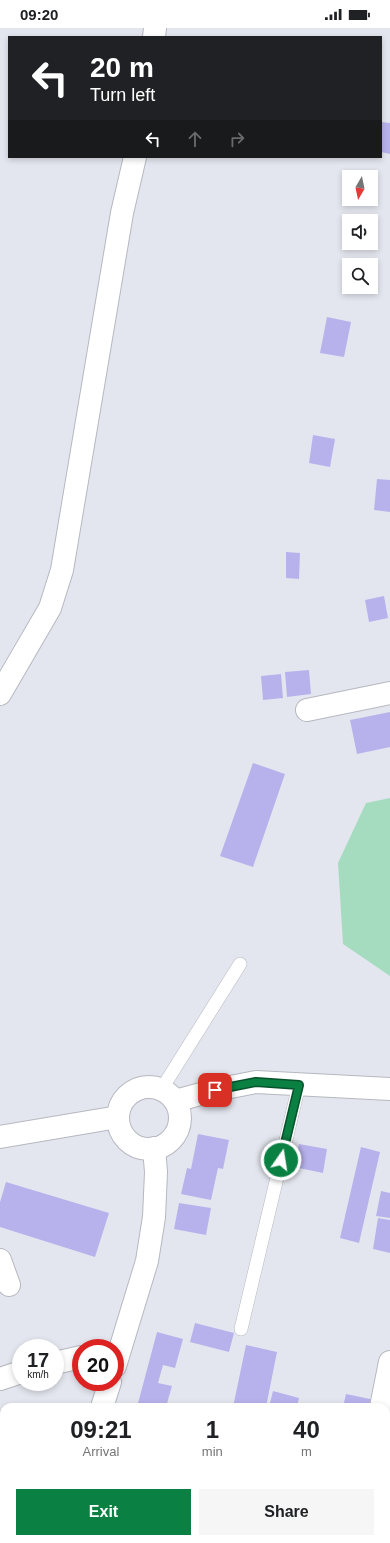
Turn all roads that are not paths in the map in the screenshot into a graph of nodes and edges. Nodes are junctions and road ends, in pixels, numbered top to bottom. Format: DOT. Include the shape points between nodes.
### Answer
graph roads {
  1 [pos="135,158"];
  2 [pos="390,693"];
  3 [pos="0,694"];
  4 [pos="307,710"];
  5 [pos="240,964"];
  6 [pos="299,1085"];
  7 [pos="390,1089"];
  8 [pos="168,1096"];
  9 [pos="118,1117"];
  10 [pos="0,1137"];
  11 [pos="154,1148"];
  12 [pos="0,1260"];
  13 [pos="9,1285"];
  14 [pos="241,1329"];
  15 [pos="122,1339"];
  16 [pos="390,1362"];
  17 [pos="12,1375"];
  18 [pos="0,1379"];
  19 [pos="107,1391"];
  20 [pos="384,1401"];
  21 [pos="103,1403"];
  1 -- 3 [label="street" via="122,213 62,570 50,608"];
  2 -- 4 [label="street"];
  5 -- 8 [label="lane"];
  6 -- 7 [label="street"];
  6 -- 8 [label="street" via="256,1082"];
  6 -- 14 [label="lane"];
  8 -- 9 [label="street" via="156,1088 143,1087 123,1100"];
  8 -- 11 [label="street" via="180,1113 180,1119 177,1130 170,1140"];
  9 -- 10 [label="street"];
  9 -- 11 [label="street" via="122,1135 131,1143 142,1148"];
  11 -- 15 [label="street" via="154,1217 147,1261"];
  12 -- 13 [label="street"];
  16 -- 20 [label="street"];
  17 -- 18 [label="street"];
  19 -- 21 [label="street"];
}
